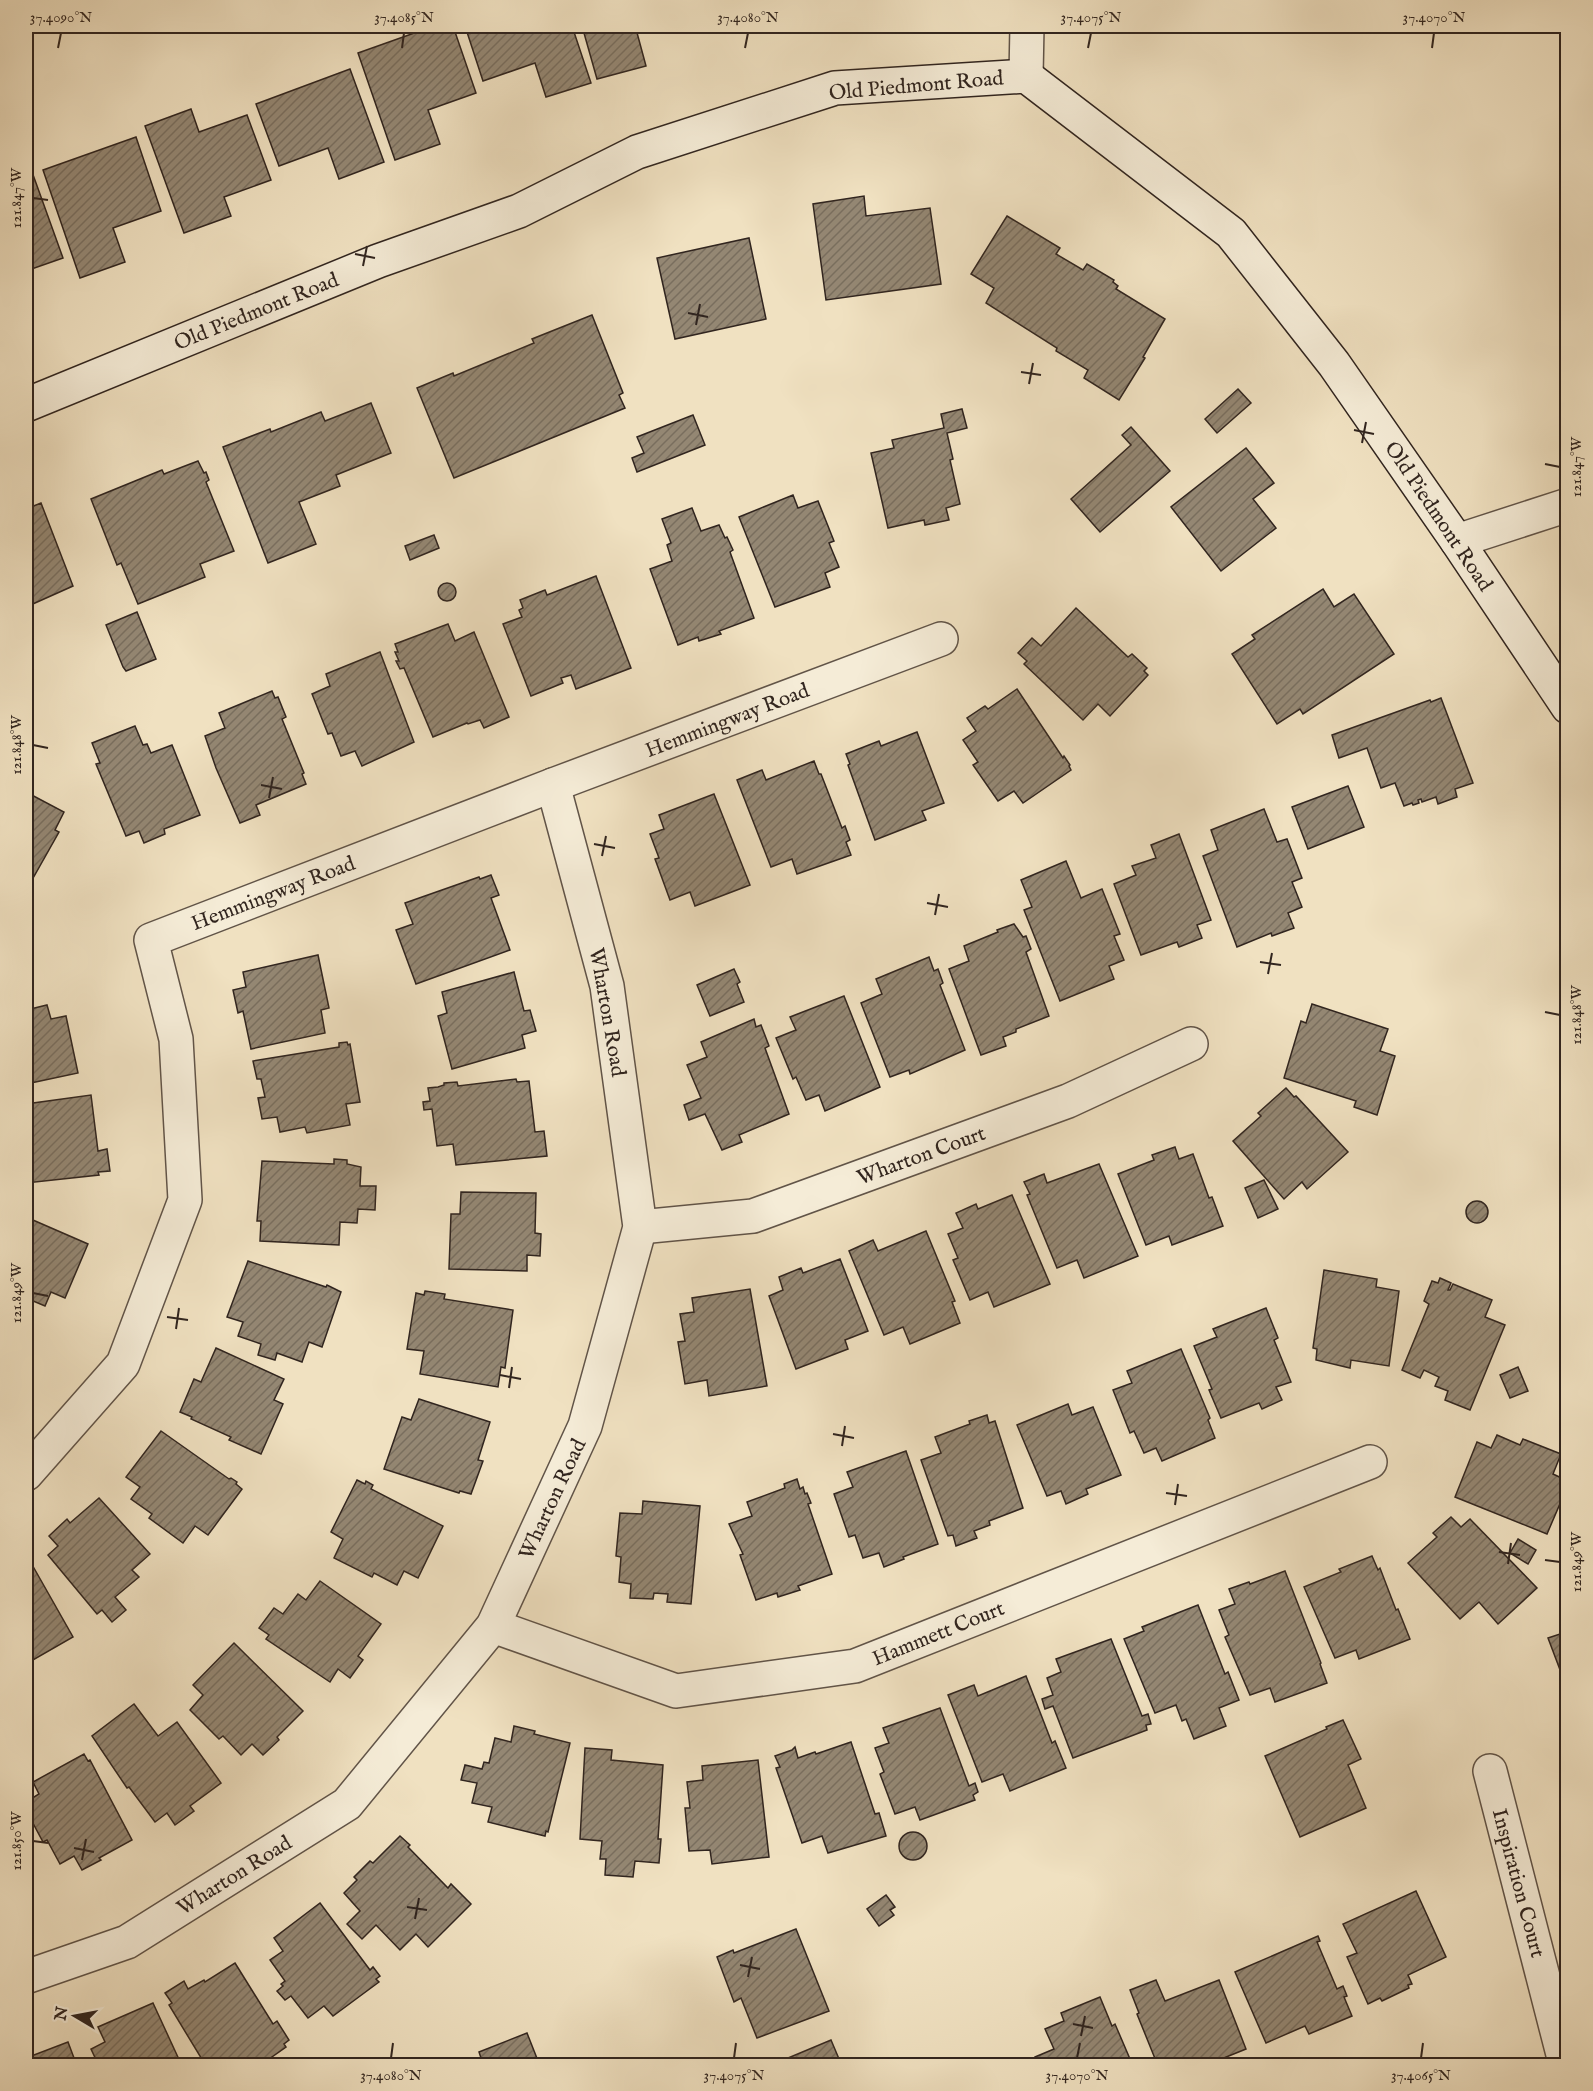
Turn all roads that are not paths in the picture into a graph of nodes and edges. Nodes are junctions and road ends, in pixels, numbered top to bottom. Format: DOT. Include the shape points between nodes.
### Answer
graph roads {
  1 [pos="1027,26"];
  2 [pos="1026,76"];
  3 [pos="26,405"];
  4 [pos="1568,505"];
  5 [pos="1457,541"];
  6 [pos="941,639"];
  7 [pos="1568,707"];
  8 [pos="553,786"];
  9 [pos="1191,1044"];
  10 [pos="640,1227"];
  11 [pos="1370,1462"];
  12 [pos="26,1474"];
  13 [pos="494,1626"];
  14 [pos="1490,1771"];
  15 [pos="26,1977"];
  16 [pos="1566,2066"];
  1 -- 2 [label="street"];
  2 -- 3 [label="street, Old Piedmont Road" via="835,88 637,152 519,211 378,261"];
  2 -- 5 [label="street, Old Piedmont Road" via="1231,233 1334,364"];
  4 -- 5 [label="street"];
  5 -- 7 [label="street, Old Piedmont Road"];
  6 -- 8 [label="street, Hemmingway Road"];
  8 -- 10 [label="street, Wharton Road" via="607,986"];
  8 -- 12 [label="street, Hemmingway Road" via="151,940 176,1039 185,1200 123,1364"];
  9 -- 10 [label="street, Wharton Court" via="1068,1101 753,1216"];
  10 -- 13 [label="street, Wharton Road" via="585,1426"];
  11 -- 13 [label="street, Hammett Court" via="855,1666 676,1691"];
  13 -- 15 [label="street, Wharton Road" via="347,1804 127,1942"];
  14 -- 16 [label="street, Inspiration Court"];
}
